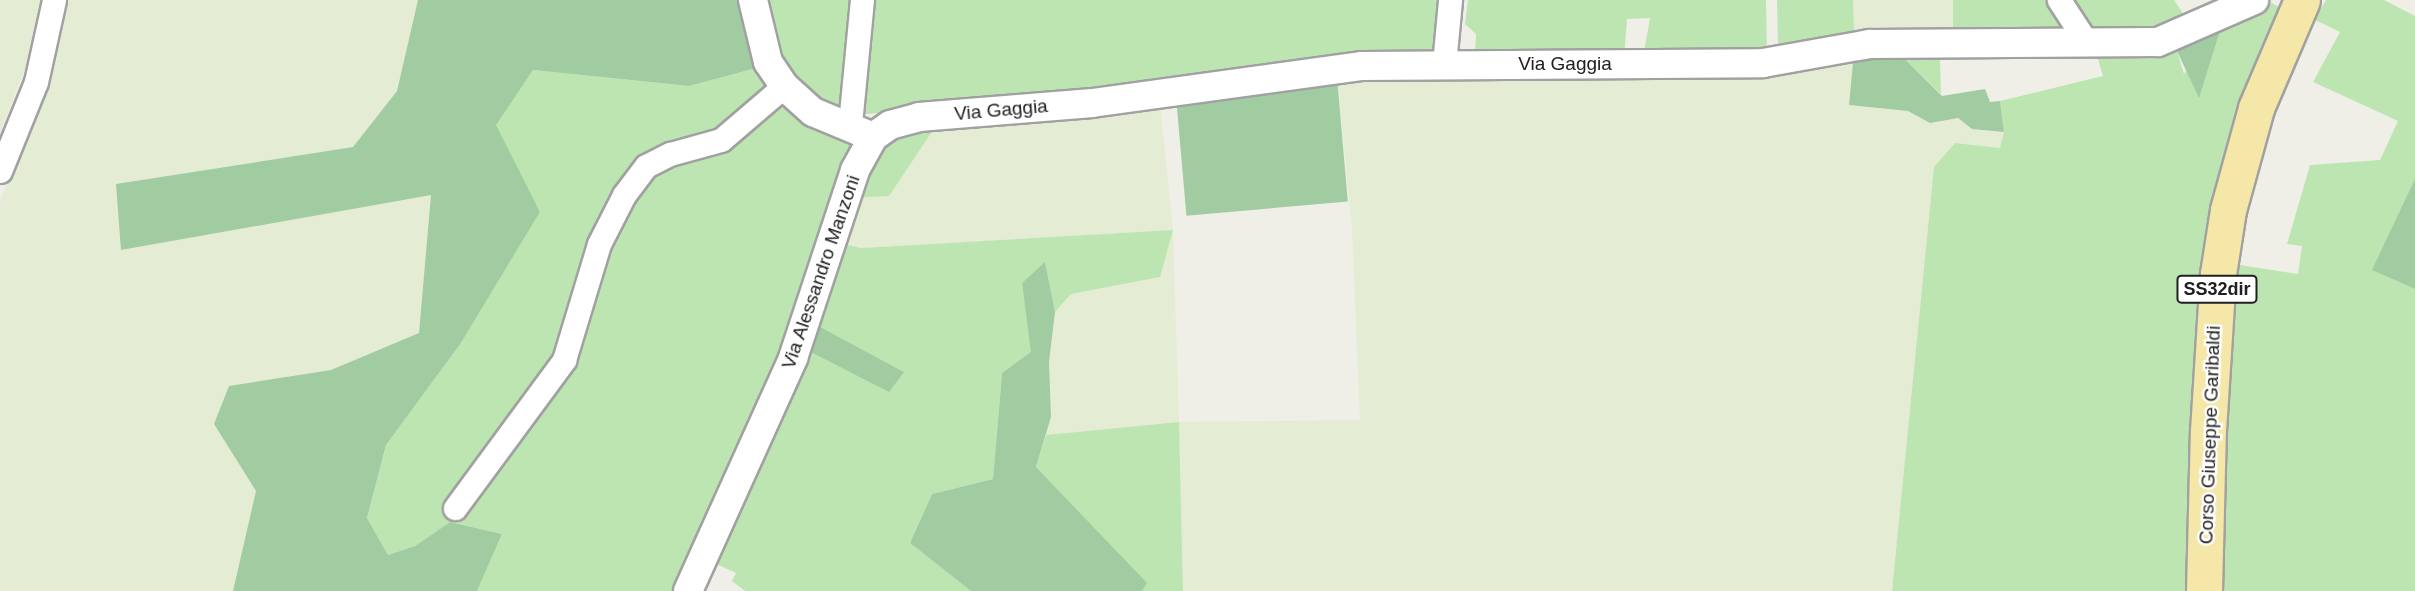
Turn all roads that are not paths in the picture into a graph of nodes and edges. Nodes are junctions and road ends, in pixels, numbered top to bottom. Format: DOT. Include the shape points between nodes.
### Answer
graph roads {
  1 [pos="54,0"];
  2 [pos="753,0"];
  3 [pos="862,0"];
  4 [pos="1450,0"];
  5 [pos="2059,0"];
  6 [pos="2254,0"];
  7 [pos="2302,0"];
  8 [pos="2087,43"];
  9 [pos="1444,64"];
  10 [pos="784,86"];
  11 [pos="861,130"];
  12 [pos="0,172"];
  13 [pos="455,508"];
  14 [pos="688,591"];
  15 [pos="2204,591"];
  1 -- 12 [label="street" via="36,82"];
  2 -- 10 [label="street" via="768,62"];
  3 -- 11 [label="street"];
  4 -- 9 [label="street"];
  5 -- 8 [label="street"];
  6 -- 8 [label="street, Via Gaggia" via="2158,42"];
  7 -- 15 [label="main road, Corso Giuseppe Garibaldi / SS32dir" via="2256,108 2226,222 2207,431"];
  8 -- 9 [label="street, Via Gaggia" via="1870,44 1763,63"];
  9 -- 11 [label="street, Via Gaggia" via="1362,66 1092,103 919,117"];
  10 -- 11 [label="street" via="813,112"];
  10 -- 13 [label="street" via="721,139 646,166 624,195 599,244 564,360"];
  11 -- 14 [label="street, Via Alessandro Manzoni" via="779,393"];
}
